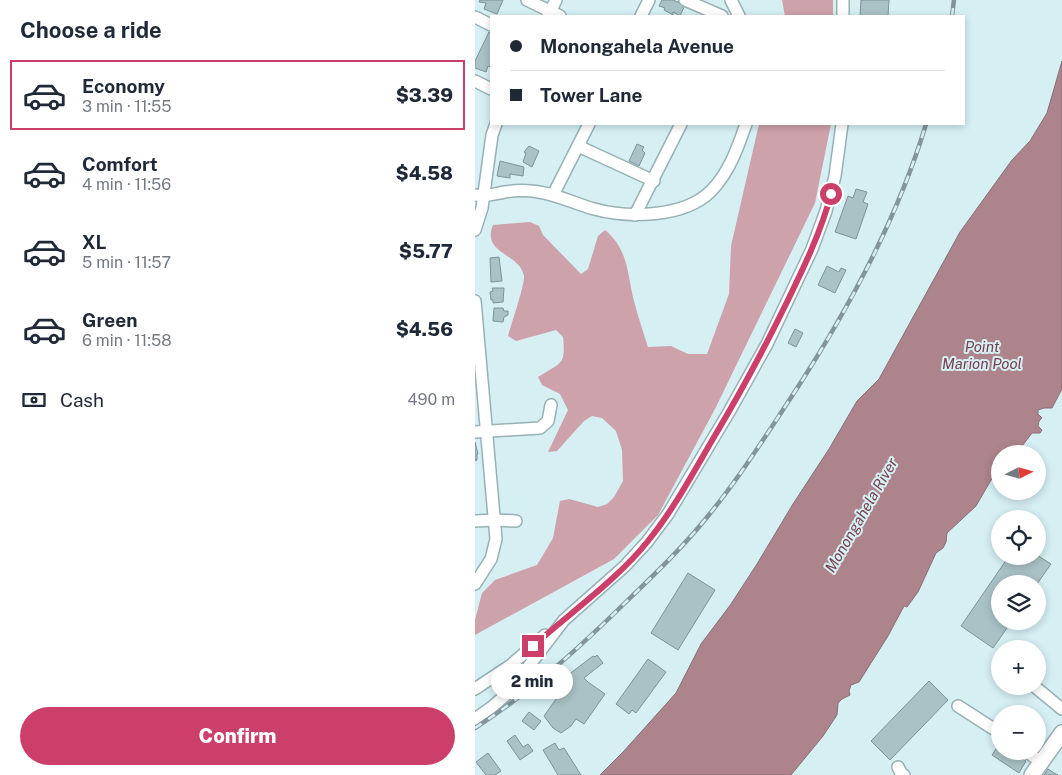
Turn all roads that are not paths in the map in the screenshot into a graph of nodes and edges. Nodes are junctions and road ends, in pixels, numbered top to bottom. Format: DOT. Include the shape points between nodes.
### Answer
graph roads {
  1 [pos="527,0"];
  2 [pos="556,0"];
  3 [pos="649,0"];
  4 [pos="685,0"];
  5 [pos="731,0"];
  6 [pos="843,0"];
  7 [pos="553,15"];
  8 [pos="642,15"];
  9 [pos="719,15"];
  10 [pos="738,15"];
  11 [pos="843,15"];
  12 [pos="475,17"];
  13 [pos="490,24"];
  14 [pos="475,81"];
  15 [pos="490,88"];
  16 [pos="496,125"];
  17 [pos="588,125"];
  18 [pos="681,125"];
  19 [pos="746,125"];
  20 [pos="842,125"];
  21 [pos="578,146"];
  22 [pos="654,181"];
  23 [pos="553,195"];
  24 [pos="479,196"];
  25 [pos="635,215"];
  26 [pos="475,230"];
  27 [pos="475,301"];
  28 [pos="479,379"];
  29 [pos="551,405"];
  30 [pos="487,430"];
  31 [pos="475,432"];
  32 [pos="495,520"];
  33 [pos="475,521"];
  34 [pos="516,521"];
  35 [pos="475,584"];
  36 [pos="564,620"];
  37 [pos="475,689"];
  38 [pos="1044,695"];
  39 [pos="958,706"];
  40 [pos="1062,709"];
  41 [pos="475,719"];
  42 [pos="991,727"];
  43 [pos="1062,733"];
  44 [pos="1038,760"];
  45 [pos="1041,762"];
  46 [pos="1032,775"];
  1 -- 7 [label="street"];
  2 -- 7 [label="street"];
  3 -- 8 [label="street"];
  4 -- 9 [label="street"];
  5 -- 10 [label="street"];
  6 -- 11 [label="street"];
  12 -- 13 [label="street"];
  14 -- 15 [label="street"];
  16 -- 24 [label="street"];
  17 -- 21 [label="street"];
  18 -- 22 [label="street"];
  19 -- 25 [label="street" via="739,147 710,192 672,210"];
  20 -- 36 [label="street" via="835,176 815,242 767,344 729,412 668,514 647,542"];
  21 -- 22 [label="street"];
  21 -- 23 [label="street"];
  22 -- 25 [label="street"];
  23 -- 24 [label="street" via="522,190"];
  23 -- 25 [label="street" via="595,209"];
  24 -- 26 [label="street" via="482,208"];
  27 -- 28 [label="street"];
  28 -- 30 [label="street"];
  29 -- 30 [label="street" via="549,422 540,428"];
  30 -- 31 [label="street"];
  30 -- 32 [label="street"];
  32 -- 33 [label="street"];
  32 -- 34 [label="street"];
  32 -- 35 [label="street" via="496,539 491,559"];
  36 -- 37 [label="street" via="511,665"];
  36 -- 41 [label="street" via="509,692"];
  38 -- 40 [label="street"];
  39 -- 42 [label="street"];
  43 -- 45 [label="main road"];
  44 -- 45 [label="street"];
  45 -- 46 [label="main road"];
}
